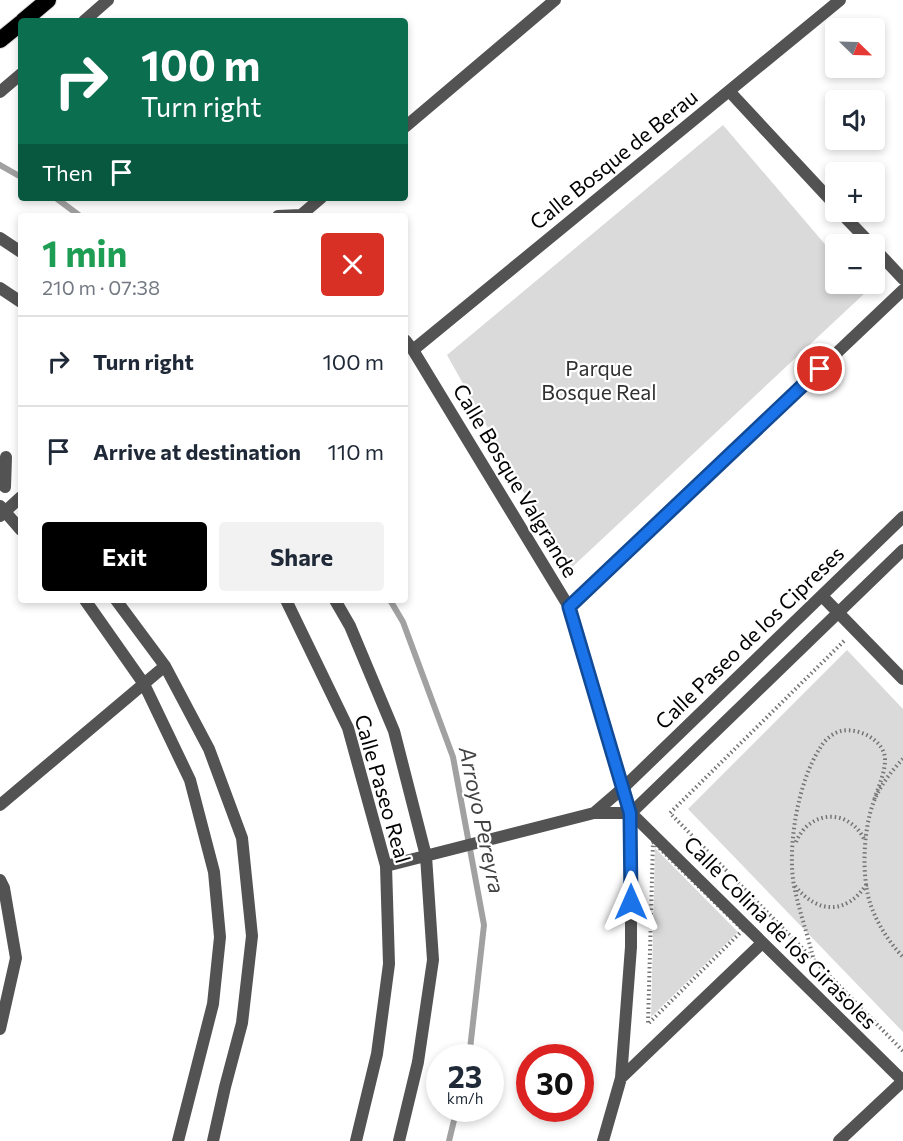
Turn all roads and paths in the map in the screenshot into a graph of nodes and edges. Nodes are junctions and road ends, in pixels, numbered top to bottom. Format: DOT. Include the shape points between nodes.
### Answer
graph roads {
  1 [pos="48,0"];
  2 [pos="108,0"];
  3 [pos="555,0"];
  4 [pos="840,0"];
  5 [pos="27,18"];
  6 [pos="87,18"];
  7 [pos="18,25"];
  8 [pos="0,40"];
  9 [pos="18,77"];
  10 [pos="729,91"];
  11 [pos="0,92"];
  12 [pos="408,124"];
  13 [pos="825,194"];
  14 [pos="317,201"];
  15 [pos="303,213"];
  16 [pos="850,222"];
  17 [pos="861,234"];
  18 [pos="0,238"];
  19 [pos="18,250"];
  20 [pos="885,260"];
  21 [pos="903,279"];
  22 [pos="0,288"];
  23 [pos="903,290"];
  24 [pos="18,300"];
  25 [pos="409,345"];
  26 [pos="6,457"];
  27 [pos="3,488"];
  28 [pos="18,491"];
  29 [pos="18,499"];
  30 [pos="2,511"];
  31 [pos="903,517"];
  32 [pos="18,527"];
  33 [pos="903,550"];
  34 [pos="822,596"];
  35 [pos="87,603"];
  36 [pos="118,603"];
  37 [pos="287,603"];
  38 [pos="337,603"];
  39 [pos="569,607"];
  40 [pos="838,613"];
  41 [pos="851,648"];
  42 [pos="165,666"];
  43 [pos="903,679"];
  44 [pos="144,684"];
  45 [pos="903,759"];
  46 [pos="623,788"];
  47 [pos="874,800"];
  48 [pos="0,805"];
  49 [pos="594,813"];
  50 [pos="630,813"];
  51 [pos="866,841"];
  52 [pos="793,848"];
  53 [pos="430,855"];
  54 [pos="386,866"];
  55 [pos="0,880"];
  56 [pos="867,883"];
  57 [pos="794,886"];
  58 [pos="743,930"];
  59 [pos="762,943"];
  60 [pos="903,957"];
  61 [pos="813,959"];
  62 [pos="0,1029"];
  63 [pos="903,1051"];
  64 [pos="621,1078"];
  65 [pos="903,1081"];
  66 [pos="178,1141"];
  67 [pos="213,1141"];
  68 [pos="356,1141"];
  69 [pos="399,1141"];
  70 [pos="603,1141"];
  71 [pos="839,1141"];
  1 -- 5 [label="highway"];
  2 -- 6 [label="street"];
  3 -- 12 [label="street"];
  4 -- 10 [label="street, Calle Bosque de Berau"];
  7 -- 8 [label="highway"];
  9 -- 11 [label="street"];
  10 -- 13 [label="street"];
  10 -- 25 [label="street, Calle Bosque de Berau"];
  14 -- 15 [label="street"];
  16 -- 17 [label="street"];
  18 -- 19 [label="street"];
  20 -- 21 [label="street"];
  22 -- 24 [label="street"];
  23 -- 39 [label="street"];
  25 -- 39 [label="street, Calle Bosque Valgrande"];
  26 -- 27 [label="street"];
  27 -- 28 [label="street"];
  29 -- 30 [label="street"];
  30 -- 32 [label="street"];
  31 -- 34 [label="street, Calle Paseo de los Cipreses"];
  33 -- 40 [label="street, Calle Paseo de los Cipreses"];
  34 -- 40 [label="street"];
  34 -- 46 [label="street, Calle Paseo de los Cipreses"];
  35 -- 44 [label="street"];
  36 -- 42 [label="street"];
  37 -- 54 [label="street, Calle Paseo Real" via="348,728"];
  38 -- 53 [label="street, Calle Paseo Real" via="394,731"];
  39 -- 46 [label="street, Calle Bosque Valgrande"];
  40 -- 43 [label="street"];
  40 -- 50 [label="street, Calle Paseo de los Cipreses"];
  41 -- 61 [label="path" via="844,640 670,813"];
  42 -- 44 [label="street"];
  42 -- 67 [label="street" via="209,749 242,838 252,936 242,1023"];
  44 -- 48 [label="street"];
  44 -- 66 [label="street" via="190,780 214,872 220,938 213,1004"];
  45 -- 47 [label="path"];
  46 -- 49 [label="street, Calle Paseo de los Cipreses"];
  46 -- 50 [label="street, Calle Bosque Valgrande"];
  47 -- 51 [label="path"];
  47 -- 52 [label="path" via="885,759 880,746 857,731 833,734 819,748 806,778 798,804"];
  49 -- 50 [label="street"];
  49 -- 53 [label="street"];
  50 -- 59 [label="street, Calle Colina de los Girasoles"];
  50 -- 64 [label="street, Calle Bosque Valgrande" via="631,947"];
  51 -- 52 [label="path" via="851,822 833,817 805,827"];
  51 -- 56 [label="path"];
  52 -- 57 [label="path"];
  53 -- 54 [label="street"];
  53 -- 69 [label="street, Calle Paseo Real" via="433,960 418,1062"];
  54 -- 68 [label="street, Calle Paseo Real" via="389,964 377,1054"];
  55 -- 62 [label="street" via="16,958"];
  56 -- 57 [label="path" via="849,902 829,908 811,902"];
  56 -- 60 [label="path" via="871,905 885,936"];
  57 -- 61 [label="path"];
  58 -- 58 [label="path" via="695,977 648,1024 653,842"];
  59 -- 64 [label="street"];
  59 -- 65 [label="street, Calle Colina de los Girasoles"];
  61 -- 63 [label="path"];
  64 -- 70 [label="street, Calle Bosque Valgrande"];
  65 -- 71 [label="street"];
}
